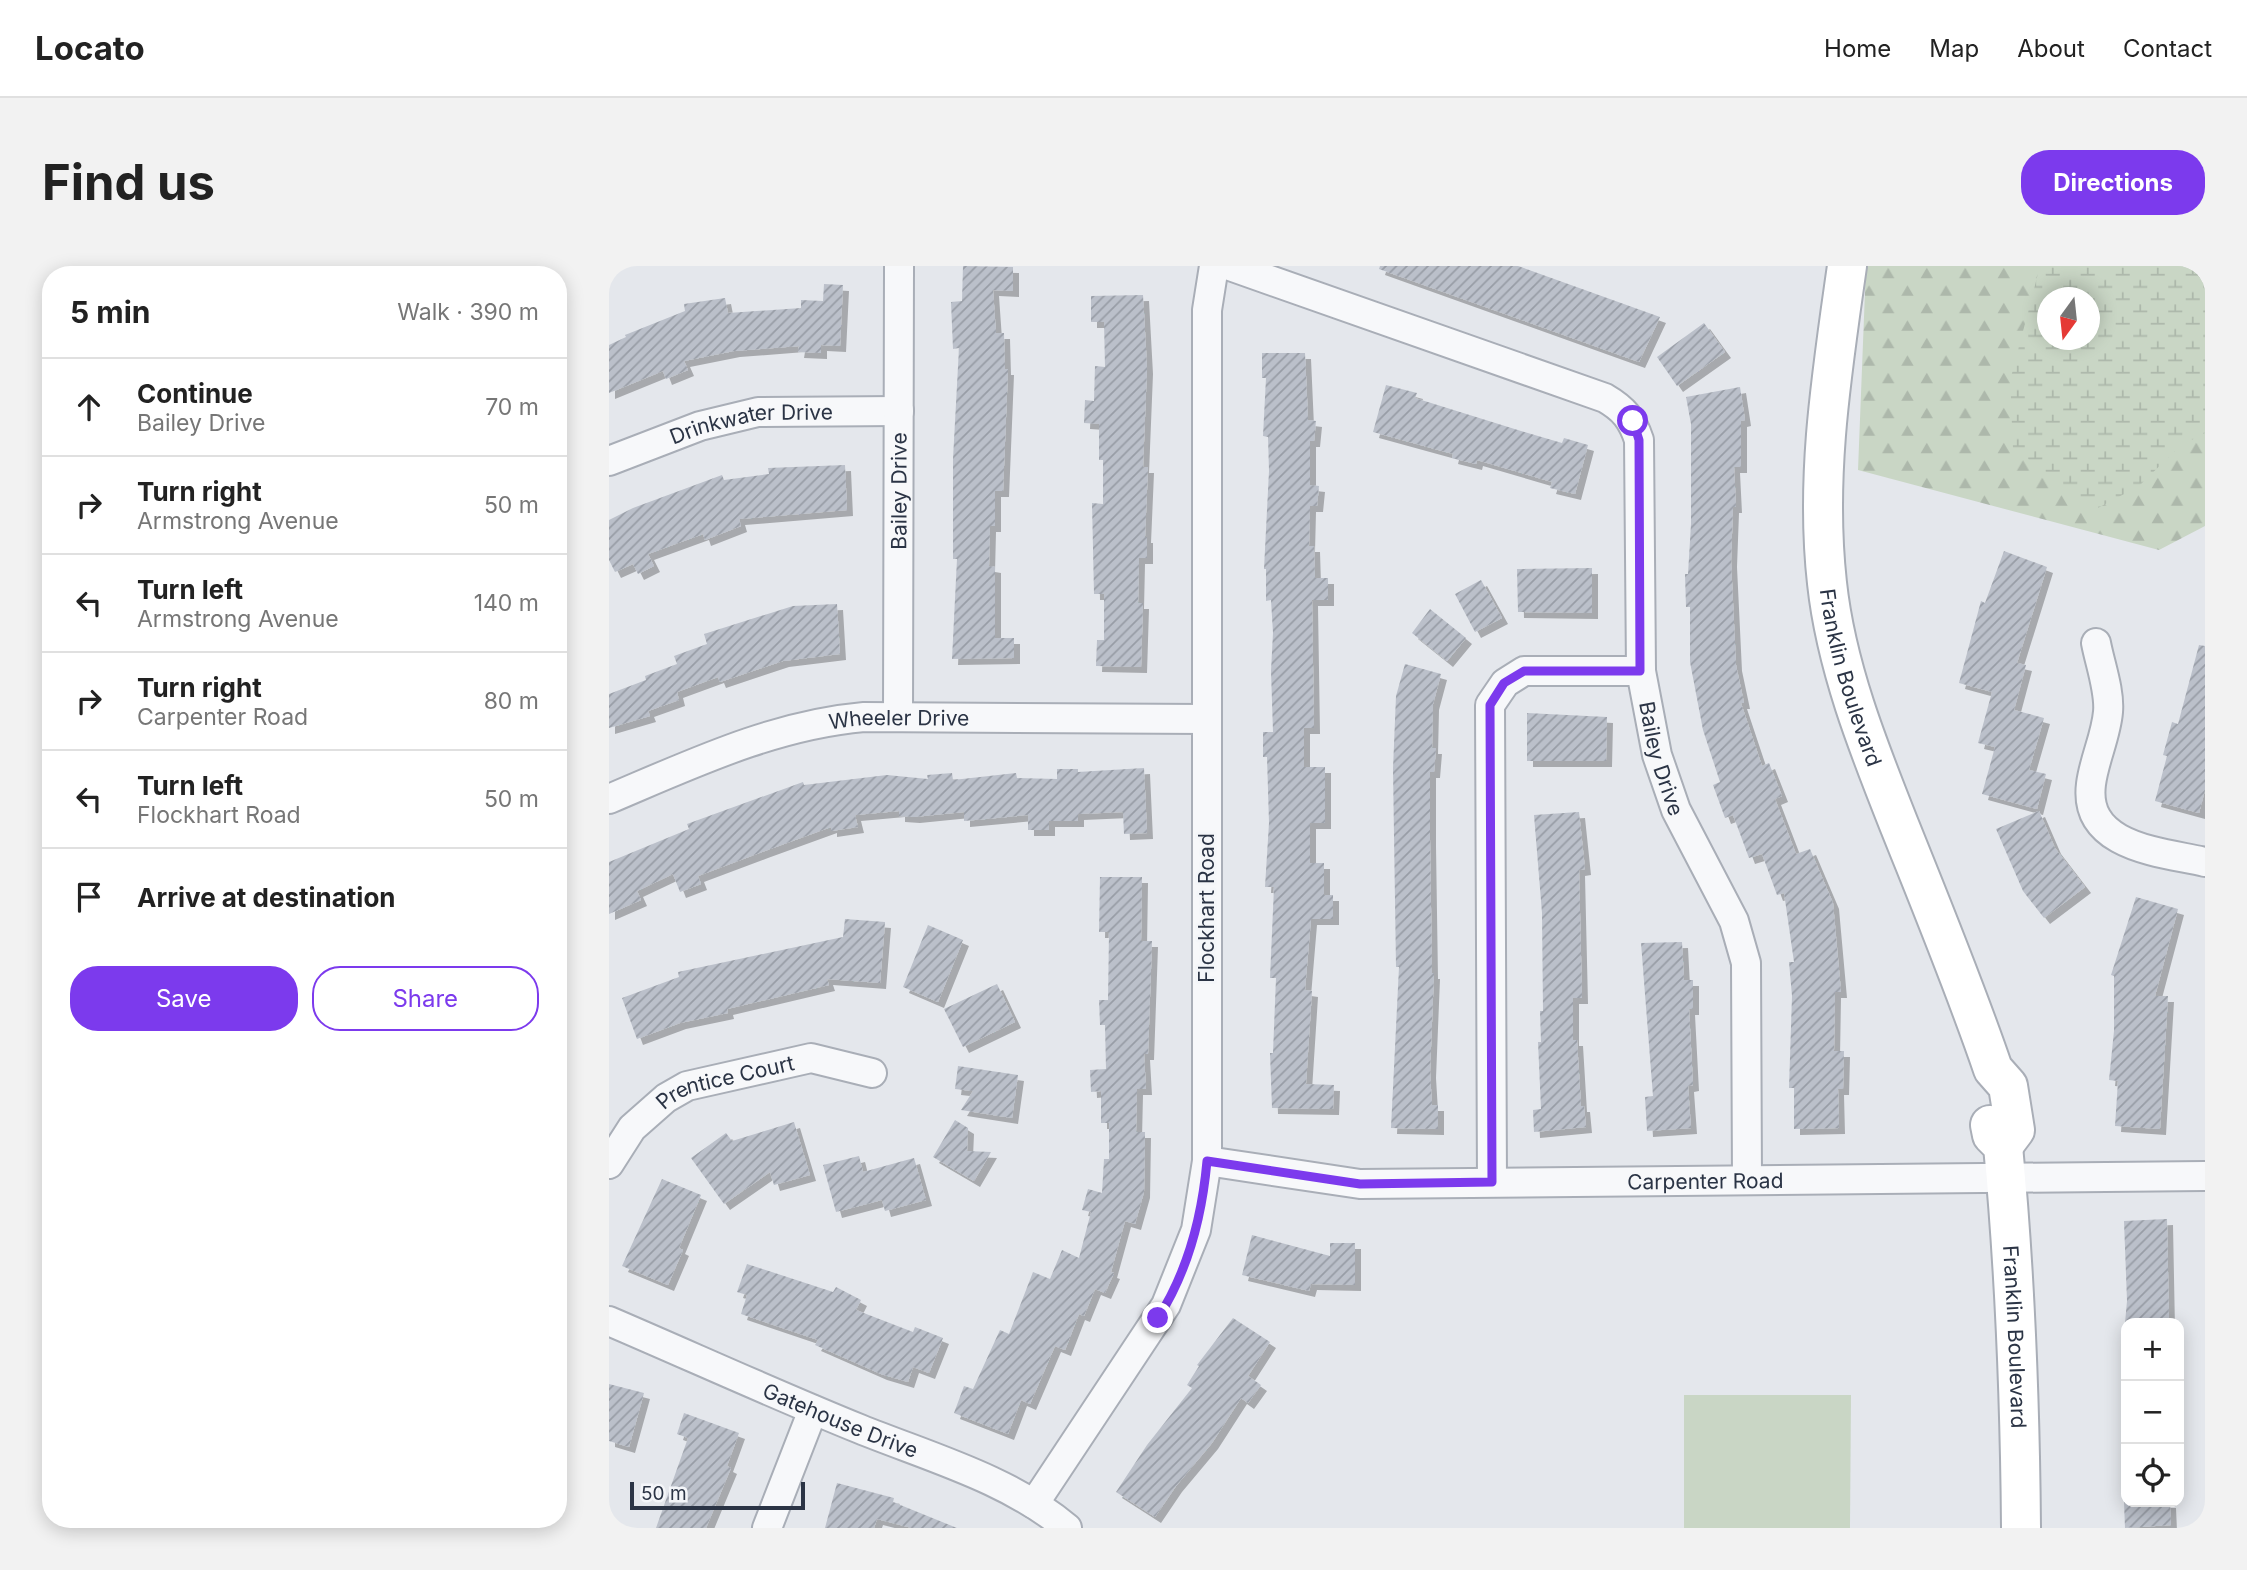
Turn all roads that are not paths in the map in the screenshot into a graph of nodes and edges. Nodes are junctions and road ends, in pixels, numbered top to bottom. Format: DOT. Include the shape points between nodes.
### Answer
graph roads {
  1 [pos="899,266"];
  2 [pos="1214,266"];
  3 [pos="1230,266"];
  4 [pos="1847,266"];
  5 [pos="899,411"];
  6 [pos="609,461"];
  7 [pos="2097,643"];
  8 [pos="1640,671"];
  9 [pos="898,717"];
  10 [pos="1206,719"];
  11 [pos="609,799"];
  12 [pos="2205,862"];
  13 [pos="872,1073"];
  14 [pos="1207,1161"];
  15 [pos="2005,1162"];
  16 [pos="609,1164"];
  17 [pos="2205,1176"];
  18 [pos="1747,1179"];
  19 [pos="1492,1182"];
  20 [pos="609,1321"];
  21 [pos="813,1410"];
  22 [pos="1034,1504"];
  23 [pos="767,1528"];
  24 [pos="1067,1528"];
  25 [pos="2021,1528"];
  1 -- 5 [label="street, Bailey Drive"];
  2 -- 10 [label="street, Flockhart Road" via="1207,310"];
  3 -- 8 [label="street, Bailey Drive" via="1605,398 1622,408 1633,421 1639,440"];
  4 -- 15 [label="main road, Franklin Boulevard" via="1822,463 1827,586 1849,683 1875,766 1993,1069 1984,1091 1992,1135"];
  5 -- 6 [label="street, Drinkwater Drive" via="758,412 699,426"];
  5 -- 9 [label="street, Bailey Drive"];
  7 -- 12 [label="street" via="2108,710 2091,784 2094,811 2109,832 2133,847"];
  8 -- 18 [label="street, Bailey Drive" via="1657,755 1676,810 1734,921 1746,963"];
  8 -- 19 [label="street" via="1524,671 1504,683 1490,705"];
  9 -- 10 [label="street, Wheeler Drive"];
  9 -- 11 [label="street, Wheeler Drive" via="827,720 767,735"];
  10 -- 14 [label="street, Flockhart Road"];
  13 -- 16 [label="street, Prentice Court" via="811,1058 687,1086 632,1128"];
  14 -- 19 [label="street, Carpenter Road" via="1360,1184"];
  14 -- 22 [label="street, Flockhart Road" via="1196,1230 1166,1305"];
  15 -- 17 [label="street, Carpenter Road"];
  15 -- 18 [label="street, Carpenter Road"];
  15 -- 25 [label="main road, Franklin Boulevard" via="2019,1368"];
  18 -- 19 [label="street, Carpenter Road"];
  20 -- 21 [label="street, Gatehouse Drive"];
  21 -- 22 [label="street, Gatehouse Drive"];
  21 -- 23 [label="street"];
  22 -- 24 [label="street, Gatehouse Drive"];
}
